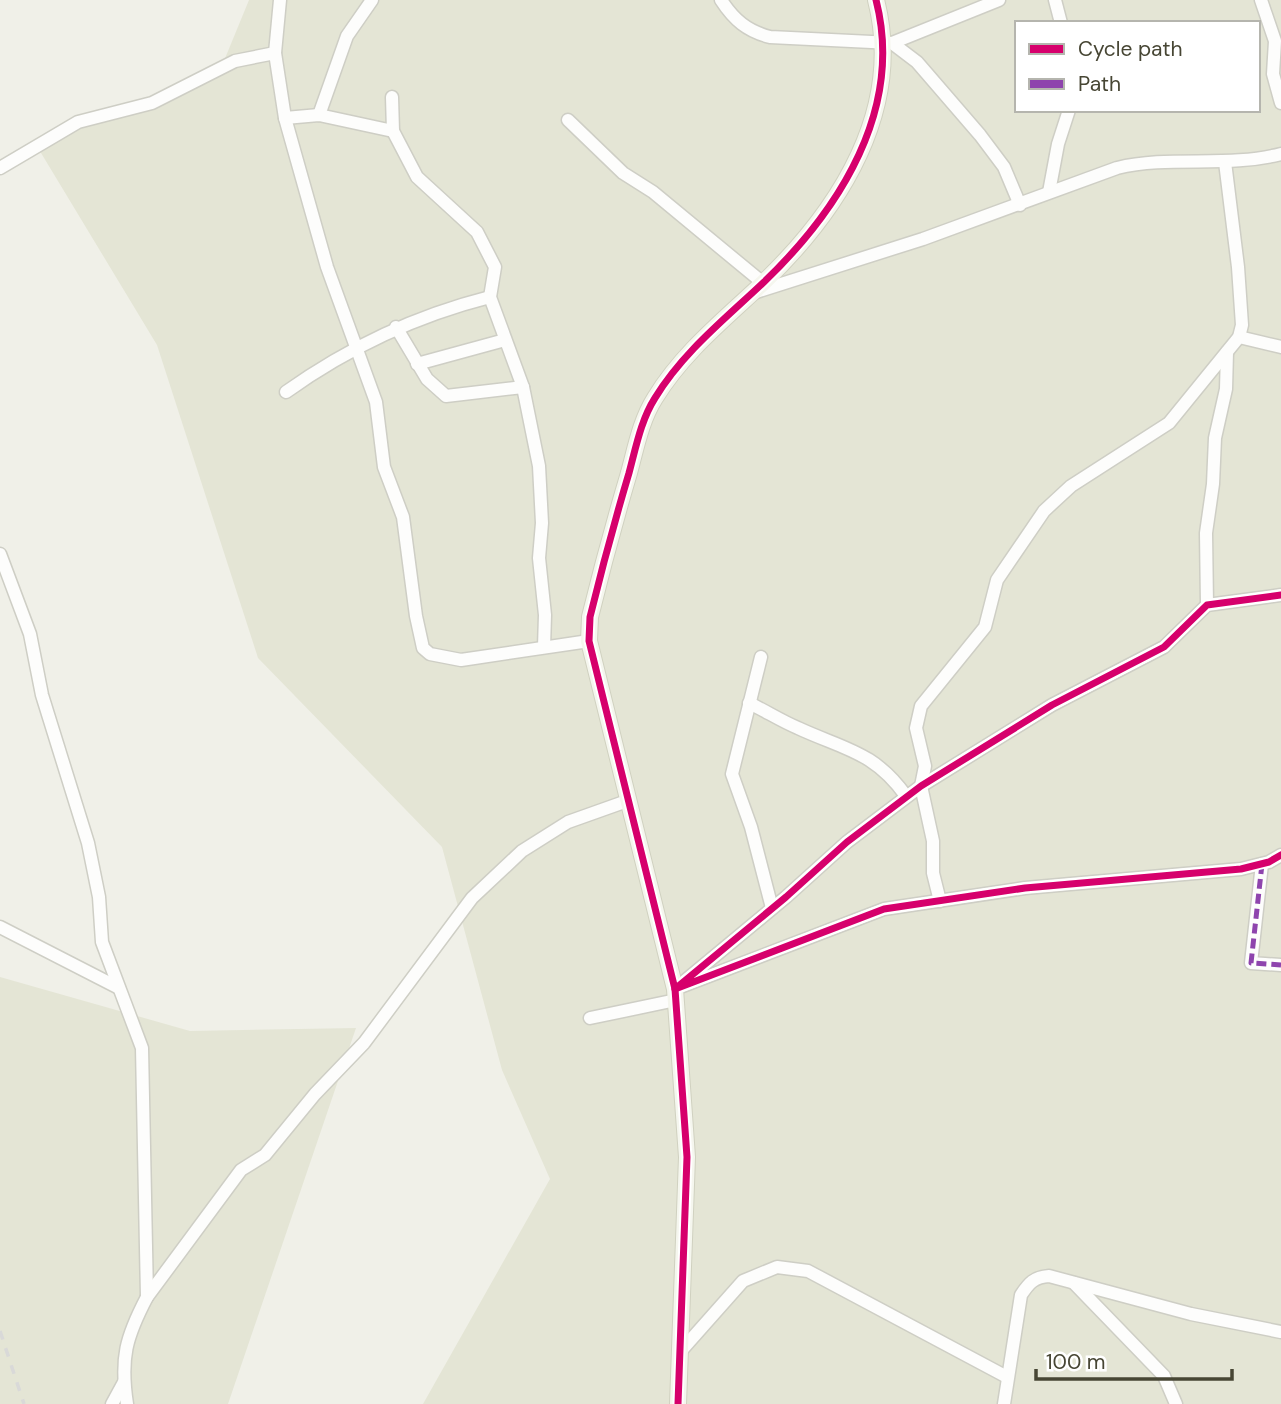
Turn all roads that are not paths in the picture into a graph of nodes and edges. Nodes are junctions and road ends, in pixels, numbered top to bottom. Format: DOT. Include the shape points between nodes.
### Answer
graph roads {
  1 [pos="281,0"];
  2 [pos="372,0"];
  3 [pos="721,0"];
  4 [pos="876,0"];
  5 [pos="999,0"];
  6 [pos="1055,0"];
  7 [pos="1261,0"];
  8 [pos="1060,21"];
  9 [pos="887,43"];
  10 [pos="275,53"];
  11 [pos="392,97"];
  12 [pos="1281,103"];
  13 [pos="1068,112"];
  14 [pos="319,115"];
  15 [pos="285,118"];
  16 [pos="568,120"];
  17 [pos="393,131"];
  18 [pos="1281,154"];
  19 [pos="1225,162"];
  20 [pos="0,168"];
  21 [pos="1049,192"];
  22 [pos="1020,205"];
  23 [pos="763,283"];
  24 [pos="750,295"];
  25 [pos="490,297"];
  26 [pos="396,327"];
  27 [pos="1239,337"];
  28 [pos="505,340"];
  29 [pos="1281,347"];
  30 [pos="357,349"];
  31 [pos="1227,352"];
  32 [pos="416,364"];
  33 [pos="523,387"];
  34 [pos="286,392"];
  35 [pos="0,554"];
  36 [pos="1281,595"];
  37 [pos="1207,605"];
  38 [pos="589,641"];
  39 [pos="544,647"];
  40 [pos="761,657"];
  41 [pos="750,703"];
  42 [pos="921,786"];
  43 [pos="906,796"];
  44 [pos="627,801"];
  45 [pos="1281,855"];
  46 [pos="1262,864"];
  47 [pos="940,901"];
  48 [pos="772,908"];
  49 [pos="0,927"];
  50 [pos="1281,965"];
  51 [pos="117,987"];
  52 [pos="675,994"];
  53 [pos="590,1018"];
  54 [pos="1073,1283"];
  55 [pos="147,1297"];
  56 [pos="1281,1332"];
  57 [pos="680,1352"];
  58 [pos="1007,1377"];
  59 [pos="124,1382"];
  60 [pos="112,1404"];
  61 [pos="127,1404"];
  62 [pos="678,1404"];
  63 [pos="1004,1404"];
  64 [pos="1176,1404"];
  1 -- 10 [label="street"];
  2 -- 14 [label="street" via="347,36"];
  3 -- 9 [label="street" via="752,33 793,40"];
  4 -- 9 [label="street"];
  5 -- 9 [label="street"];
  6 -- 8 [label="street"];
  7 -- 12 [label="street" via="1275,41 1273,74"];
  9 -- 22 [label="street" via="917,62 980,135 1004,167"];
  9 -- 23 [label="street" via="869,136 856,163 818,223"];
  10 -- 15 [label="street"];
  10 -- 20 [label="street" via="235,61 152,103 78,122"];
  11 -- 17 [label="street"];
  13 -- 21 [label="street"];
  14 -- 15 [label="street"];
  14 -- 17 [label="street"];
  15 -- 30 [label="street" via="327,267"];
  16 -- 23 [label="street" via="630,178"];
  17 -- 25 [label="street" via="417,177 477,232 495,267"];
  18 -- 19 [label="street"];
  19 -- 21 [label="street" via="1142,162"];
  19 -- 27 [label="street" via="1238,267"];
  21 -- 22 [label="street"];
  22 -- 24 [label="street"];
  23 -- 24 [label="street"];
  24 -- 38 [label="street" via="694,347 646,413 590,617"];
  25 -- 26 [label="street" via="437,310"];
  25 -- 28 [label="street"];
  26 -- 30 [label="street"];
  26 -- 32 [label="street"];
  27 -- 29 [label="street"];
  27 -- 31 [label="street"];
  28 -- 32 [label="street"];
  28 -- 33 [label="street"];
  30 -- 34 [label="street"];
  30 -- 39 [label="street" via="376,402 384,467 403,517 423,648 430,654 461,660"];
  31 -- 37 [label="street" via="1206,533"];
  31 -- 42 [label="street" via="1170,423 1071,485 1027,533 996,580 985,627 921,706 916,728 925,766"];
  32 -- 33 [label="street" via="446,396"];
  33 -- 39 [label="street" via="539,467"];
  35 -- 51 [label="street" via="30,634 42,695 88,844 102,942"];
  36 -- 37 [label="street"];
  37 -- 42 [label="street" via="1164,647 1052,705"];
  38 -- 39 [label="street"];
  38 -- 44 [label="street"];
  40 -- 41 [label="street"];
  41 -- 43 [label="street" via="798,728 848,746"];
  41 -- 48 [label="street" via="732,774"];
  42 -- 43 [label="street"];
  42 -- 47 [label="street"];
  43 -- 48 [label="street"];
  44 -- 52 [label="street"];
  44 -- 55 [label="street" via="568,822 522,851 472,898 364,1043 265,1155 240,1170"];
  45 -- 46 [label="street"];
  46 -- 47 [label="street"];
  46 -- 50 [label="street" via="1251,963"];
  47 -- 52 [label="street" via="884,909"];
  48 -- 52 [label="street"];
  49 -- 51 [label="street"];
  51 -- 55 [label="street" via="142,1048"];
  52 -- 53 [label="street"];
  52 -- 57 [label="street" via="687,1157"];
  54 -- 56 [label="street"];
  54 -- 58 [label="street" via="1049,1276 1029,1282 1021,1295"];
  54 -- 64 [label="street" via="1164,1376"];
  55 -- 59 [label="street" via="126,1342"];
  57 -- 58 [label="street" via="743,1281 777,1267 808,1271"];
  57 -- 62 [label="street"];
  58 -- 63 [label="street"];
  59 -- 60 [label="street"];
  59 -- 61 [label="street"];
}
